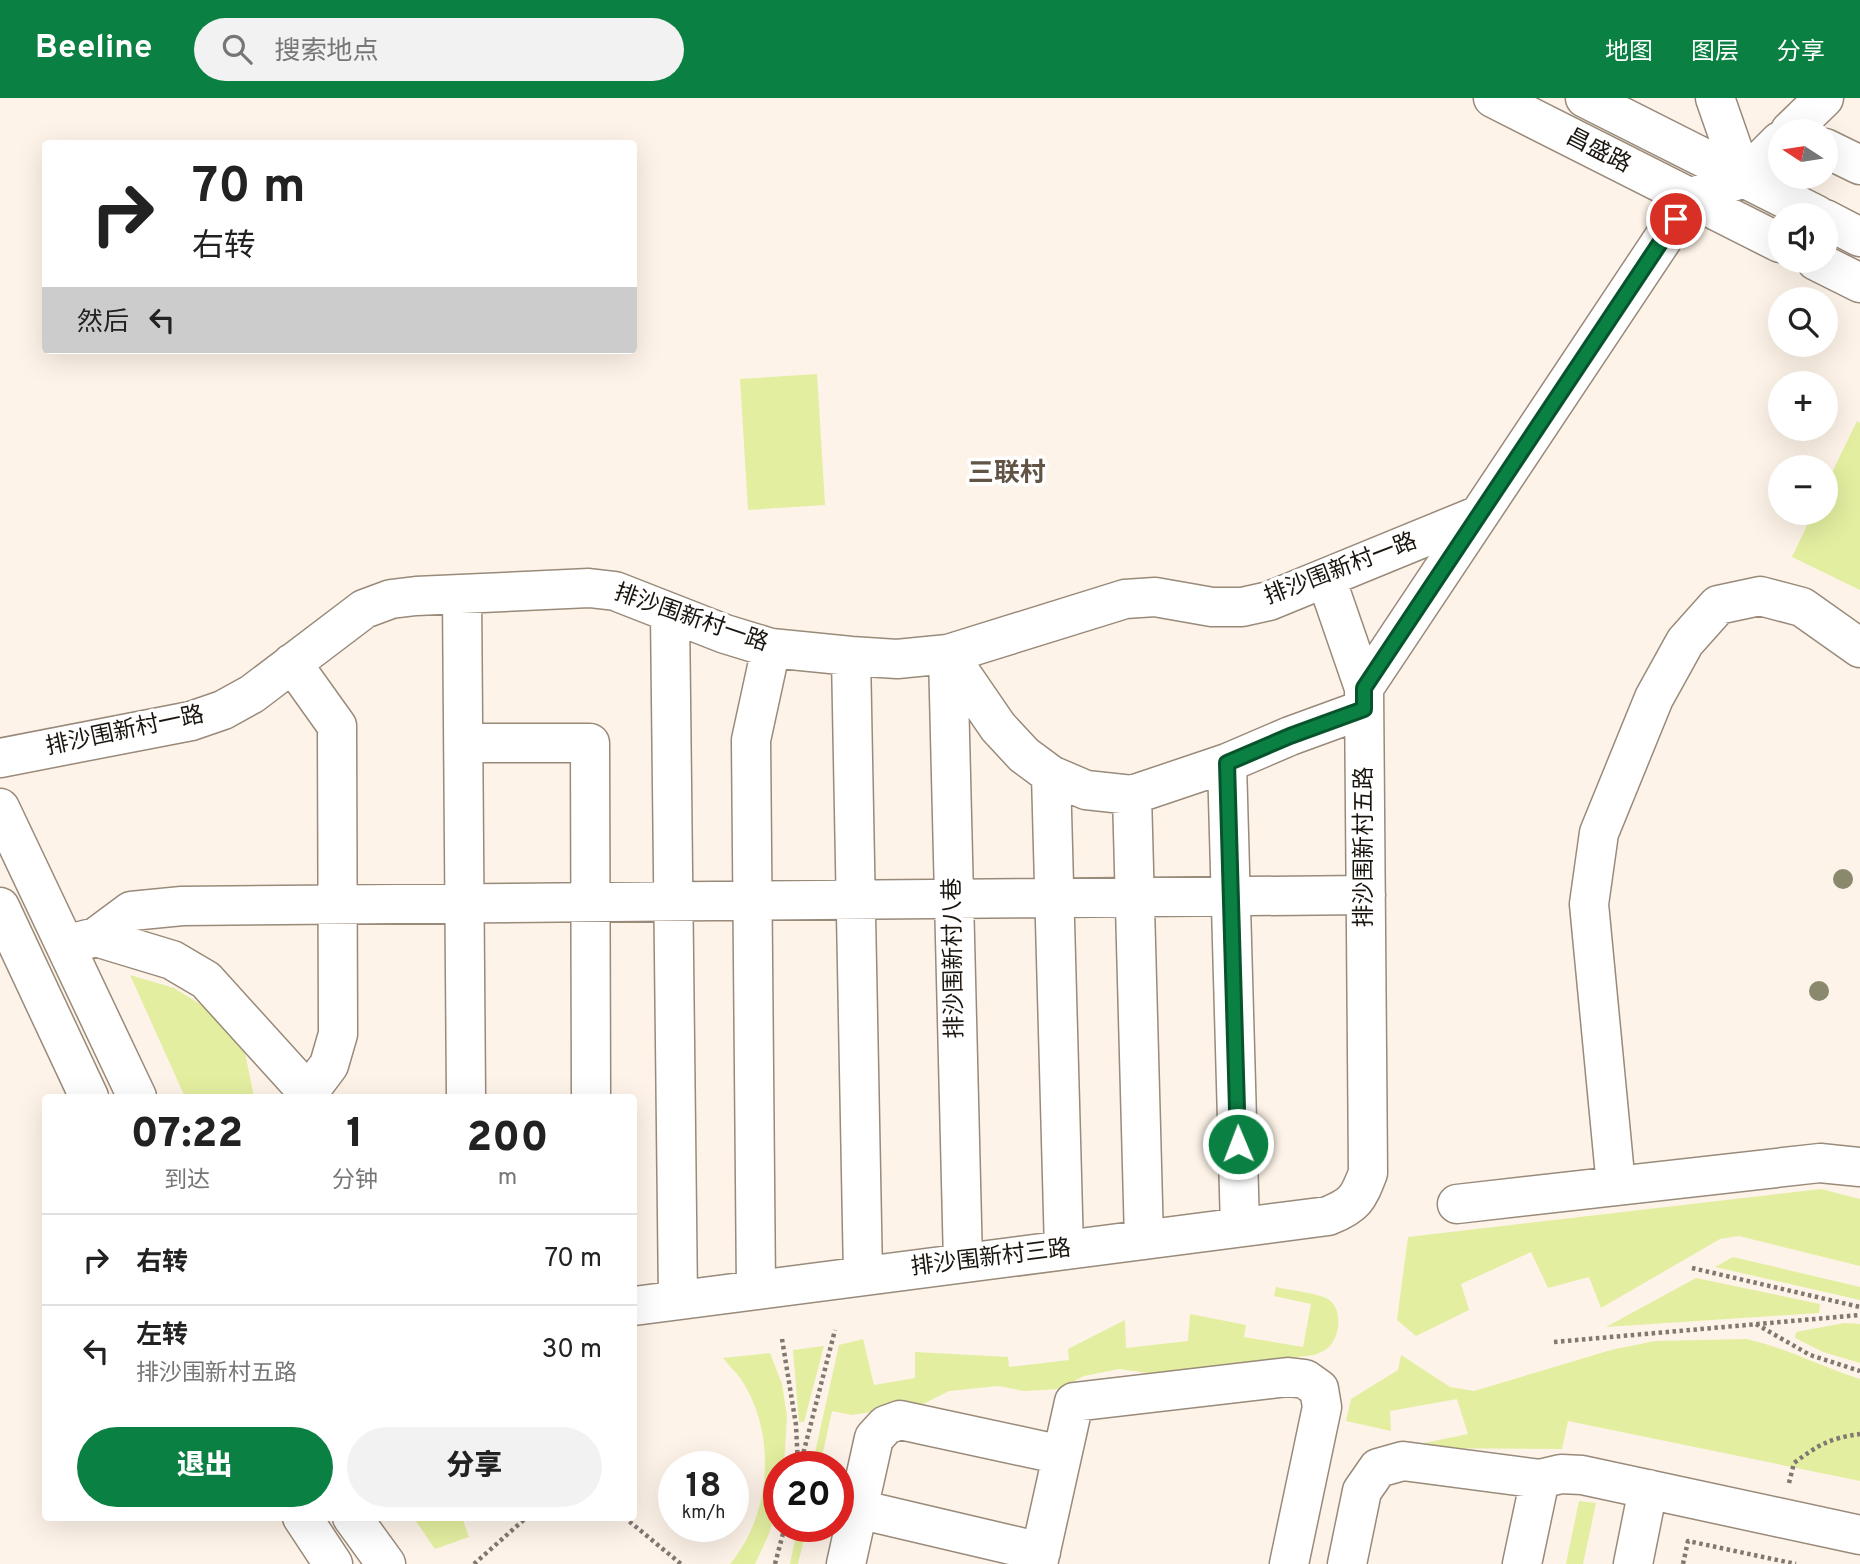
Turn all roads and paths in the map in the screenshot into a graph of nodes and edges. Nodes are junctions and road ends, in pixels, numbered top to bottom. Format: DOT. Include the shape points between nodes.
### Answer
graph roads {
  1 [pos="1493,98"];
  2 [pos="1585,98"];
  3 [pos="1715,98"];
  4 [pos="1824,98"];
  5 [pos="1802,119"];
  6 [pos="1768,153"];
  7 [pos="1838,154"];
  8 [pos="1860,164"];
  9 [pos="1743,178"];
  10 [pos="1690,198"];
  11 [pos="1793,203"];
  12 [pos="1838,226"];
  13 [pos="1768,237"];
  14 [pos="1860,237"];
  15 [pos="1838,272"];
  16 [pos="1860,283"];
  17 [pos="1479,516"];
  18 [pos="1325,578"];
  19 [pos="462,594"];
  20 [pos="670,613"];
  21 [pos="771,648"];
  22 [pos="1860,648"];
  23 [pos="948,654"];
  24 [pos="850,656"];
  25 [pos="292,663"];
  26 [pos="1364,699"];
  27 [pos="464,743"];
  28 [pos="0,758"];
  29 [pos="1227,763"];
  30 [pos="1051,775"];
  31 [pos="1132,795"];
  32 [pos="0,808"];
  33 [pos="1366,895"];
  34 [pos="1135,897"];
  35 [pos="1231,897"];
  36 [pos="1055,898"];
  37 [pos="954,899"];
  38 [pos="752,900"];
  39 [pos="855,900"];
  40 [pos="590,902"];
  41 [pos="464,903"];
  42 [pos="338,905"];
  43 [pos="0,907"];
  44 [pos="81,941"];
  45 [pos="88,1094"];
  46 [pos="136,1094"];
  47 [pos="309,1094"];
  48 [pos="311,1094"];
  49 [pos="466,1094"];
  50 [pos="591,1094"];
  51 [pos="1860,1167"];
  52 [pos="1616,1186"];
  53 [pos="1457,1204"];
  54 [pos="1347,1208"];
  55 [pos="1240,1227"];
  56 [pos="1144,1240"];
  57 [pos="1064,1250"];
  58 [pos="963,1263"];
  59 [pos="1692,1268"];
  60 [pos="863,1276"];
  61 [pos="756,1290"];
  62 [pos="678,1300"];
  63 [pos="637,1306"];
  64 [pos="1860,1307"];
  65 [pos="1860,1315"];
  66 [pos="1755,1324"];
  67 [pos="835,1330"];
  68 [pos="782,1339"];
  69 [pos="1554,1342"];
  70 [pos="1860,1371"];
  71 [pos="798,1451"];
  72 [pos="803,1451"];
  73 [pos="1062,1455"];
  74 [pos="1540,1479"];
  75 [pos="1648,1489"];
  76 [pos="858,1509"];
  77 [pos="305,1521"];
  78 [pos="355,1521"];
  79 [pos="522,1521"];
  80 [pos="629,1521"];
  81 [pos="1860,1535"];
  82 [pos="781,1542"];
  83 [pos="1039,1558"];
  84 [pos="333,1564"];
  85 [pos="386,1564"];
  86 [pos="474,1564"];
  87 [pos="681,1564"];
  88 [pos="775,1564"];
  89 [pos="846,1564"];
  90 [pos="1289,1564"];
  91 [pos="1347,1564"];
  92 [pos="1522,1564"];
  93 [pos="1633,1564"];
  94 [pos="1683,1564"];
  95 [pos="1796,1564"];
  1 -- 10 [label="street, 昌盛路"];
  2 -- 9 [label="street, 昌盛路"];
  3 -- 9 [label="street"];
  4 -- 5 [label="street"];
  6 -- 9 [label="street"];
  7 -- 8 [label="street"];
  9 -- 10 [label="street"];
  9 -- 11 [label="street, 昌盛路"];
  10 -- 13 [label="street, 昌盛路"];
  10 -- 17 [label="street"];
  12 -- 14 [label="street"];
  15 -- 16 [label="street"];
  17 -- 18 [label="street, 排沙围新村一路"];
  17 -- 26 [label="street"];
  18 -- 23 [label="street, 排沙围新村一路" via="1242,607 1155,597 1125,599"];
  18 -- 26 [label="street, 排沙围新村五路"];
  19 -- 20 [label="street, 排沙围新村一路" via="589,588 615,591"];
  19 -- 25 [label="street, 排沙围新村一路" via="416,596 364,609"];
  19 -- 27 [label="street"];
  20 -- 21 [label="street, 排沙围新村一路"];
  20 -- 62 [label="street"];
  21 -- 24 [label="street, 排沙围新村一路"];
  21 -- 38 [label="street" via="751,740"];
  22 -- 52 [label="street" via="1802,607 1760,596 1718,605 1685,642 1654,698 1599,833 1589,904"];
  23 -- 24 [label="street, 排沙围新村一路" via="897,659"];
  23 -- 30 [label="street" via="998,727"];
  23 -- 37 [label="street, 排沙围新村八巷"];
  24 -- 39 [label="street"];
  25 -- 28 [label="street, 排沙围新村一路" via="252,694 191,721"];
  25 -- 42 [label="street" via="337,726"];
  26 -- 29 [label="street"];
  26 -- 33 [label="street, 排沙围新村五路"];
  27 -- 40 [label="street" via="590,743"];
  27 -- 41 [label="street"];
  29 -- 31 [label="street"];
  29 -- 35 [label="street"];
  30 -- 31 [label="street" via="1086,790"];
  30 -- 36 [label="street"];
  31 -- 34 [label="street"];
  32 -- 44 [label="street"];
  33 -- 35 [label="street"];
  33 -- 54 [label="street, 排沙围新村五路" via="1368,1173 1361,1192"];
  34 -- 35 [label="street"];
  34 -- 36 [label="street"];
  34 -- 56 [label="street"];
  35 -- 55 [label="street"];
  36 -- 37 [label="street"];
  36 -- 57 [label="street"];
  37 -- 39 [label="street"];
  37 -- 58 [label="street, 排沙围新村八巷"];
  38 -- 39 [label="street"];
  38 -- 40 [label="street"];
  38 -- 61 [label="street"];
  39 -- 60 [label="street"];
  40 -- 41 [label="street"];
  40 -- 50 [label="street"];
  41 -- 42 [label="street"];
  41 -- 49 [label="street"];
  42 -- 44 [label="street" via="182,906 131,911"];
  42 -- 48 [label="street" via="338,1034 328,1065"];
  43 -- 45 [label="street"];
  44 -- 46 [label="street"];
  44 -- 47 [label="street" via="172,960 206,980"];
  51 -- 52 [label="street" via="1820,1163"];
  52 -- 53 [label="street"];
  54 -- 55 [label="street, 排沙围新村三路" via="1328,1216"];
  55 -- 56 [label="street, 排沙围新村三路"];
  56 -- 57 [label="street, 排沙围新村三路"];
  57 -- 58 [label="street, 排沙围新村三路"];
  58 -- 60 [label="street, 排沙围新村三路"];
  59 -- 64 [label="path"];
  60 -- 61 [label="street, 排沙围新村三路"];
  61 -- 62 [label="street, 排沙围新村三路"];
  62 -- 63 [label="street, 排沙围新村三路"];
  65 -- 66 [label="path"];
  66 -- 69 [label="path"];
  66 -- 70 [label="path" via="1810,1354"];
  67 -- 72 [label="path"];
  68 -- 71 [label="path"];
  73 -- 76 [label="street" via="900,1420 886,1425 874,1438"];
  73 -- 83 [label="street"];
  73 -- 90 [label="street" via="1074,1402 1288,1377 1305,1379 1319,1389 1322,1407"];
  74 -- 75 [label="street" via="1582,1475"];
  74 -- 91 [label="street" via="1403,1461 1378,1468 1362,1491"];
  74 -- 92 [label="street"];
  75 -- 81 [label="street"];
  75 -- 93 [label="street"];
  76 -- 83 [label="street"];
  76 -- 89 [label="street"];
  77 -- 84 [label="street"];
  78 -- 85 [label="street"];
  79 -- 86 [label="path"];
  80 -- 87 [label="path"];
  82 -- 88 [label="path"];
  94 -- 95 [label="path" via="1688,1541"];
}
